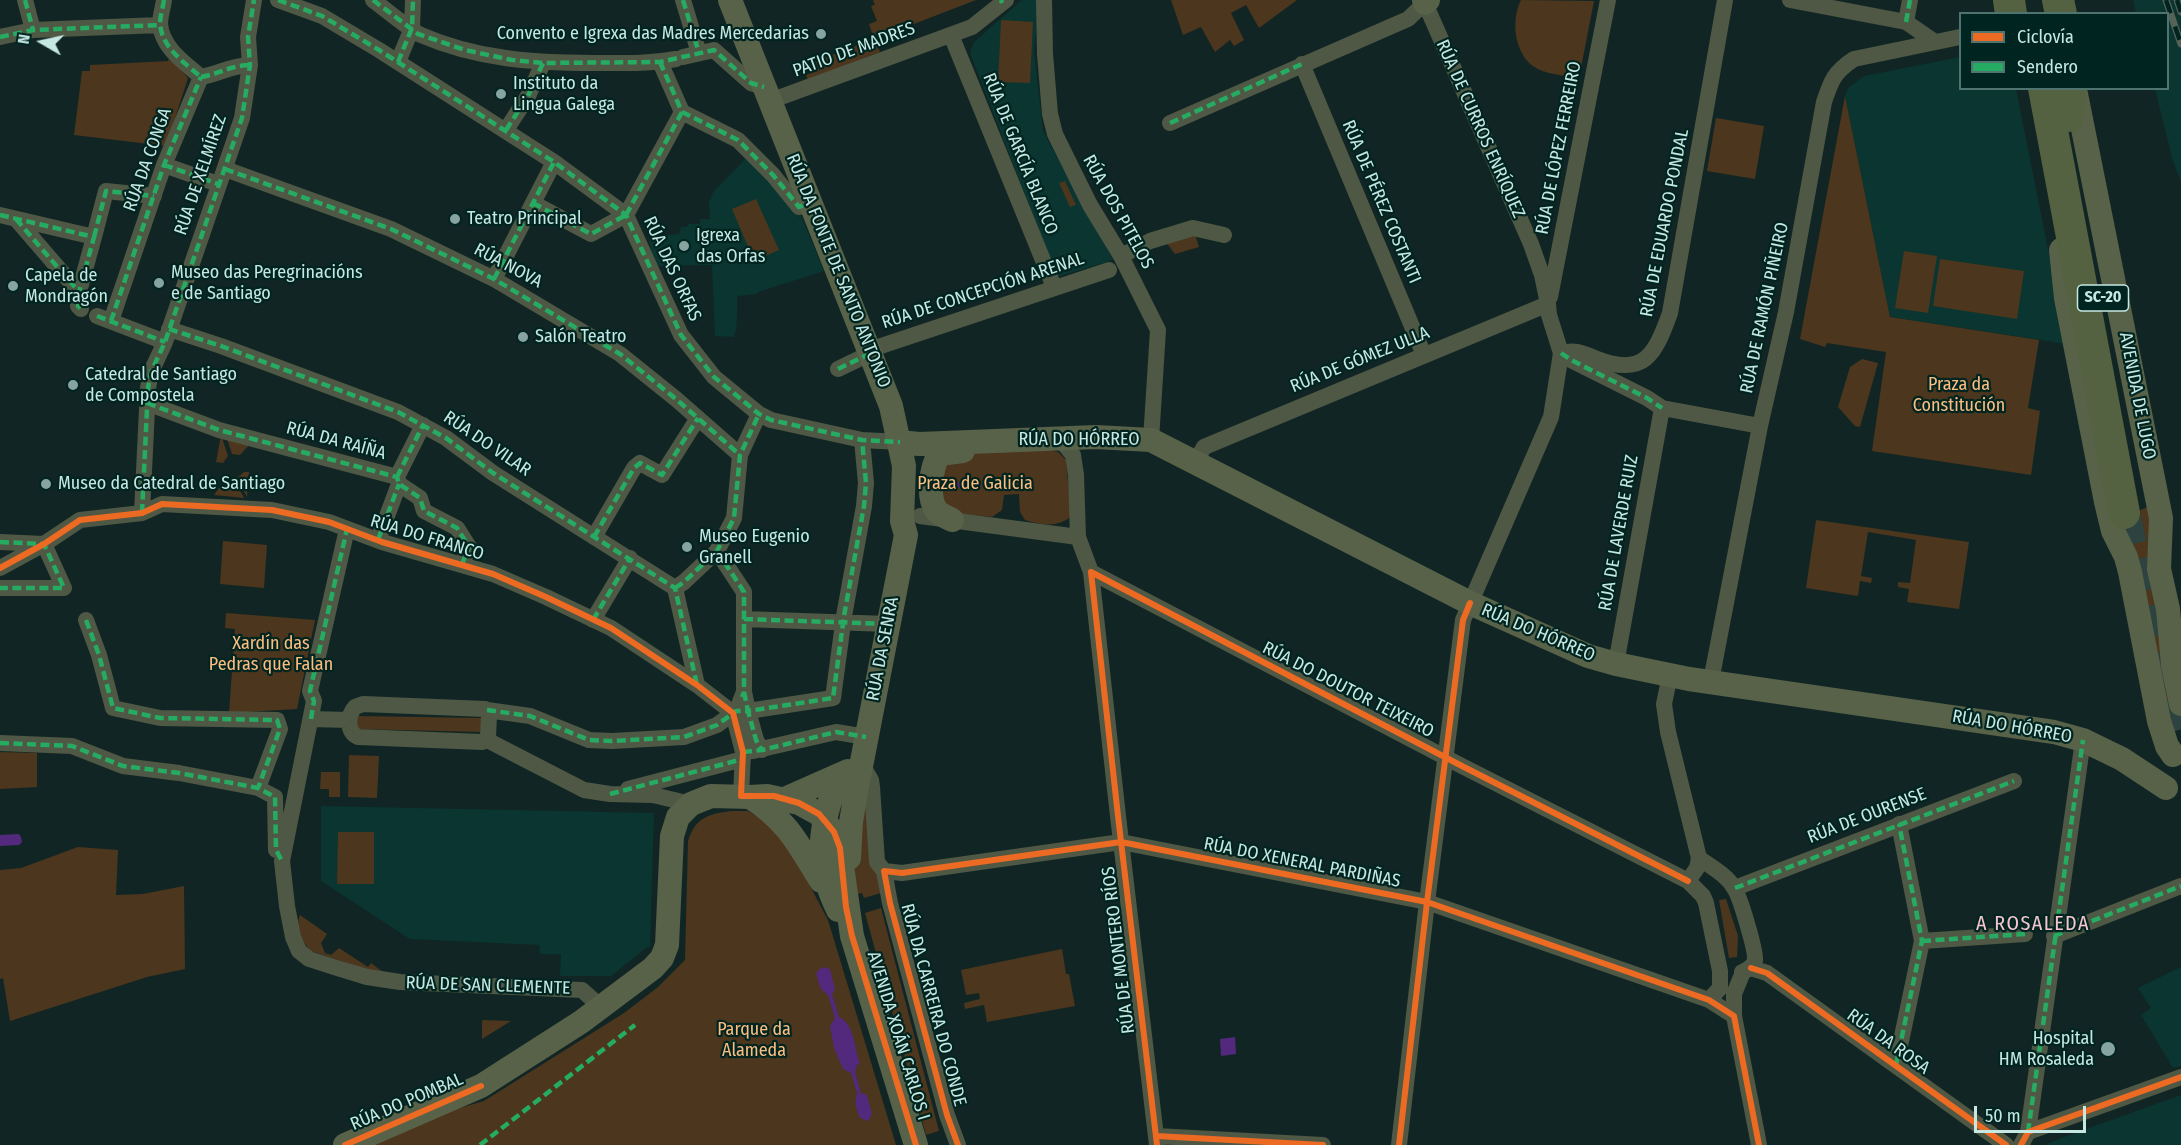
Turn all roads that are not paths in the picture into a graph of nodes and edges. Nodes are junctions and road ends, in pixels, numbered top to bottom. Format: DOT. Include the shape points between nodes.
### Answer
graph roads {
  1 [pos="25,0"];
  2 [pos="164,0"];
  3 [pos="254,0"];
  4 [pos="278,0"];
  5 [pos="373,0"];
  6 [pos="413,0"];
  7 [pos="683,0"];
  8 [pos="730,0"];
  9 [pos="1044,0"];
  10 [pos="1608,0"];
  11 [pos="1725,0"];
  12 [pos="1790,0"];
  13 [pos="1910,0"];
  14 [pos="1003,1"];
  15 [pos="1426,1"];
  16 [pos="1906,22"];
  17 [pos="160,25"];
  18 [pos="412,28"];
  19 [pos="33,30"];
  20 [pos="951,35"];
  21 [pos="0,37"];
  22 [pos="1959,37"];
  23 [pos="1935,42"];
  24 [pos="680,58"];
  25 [pos="398,62"];
  26 [pos="543,63"];
  27 [pos="1302,64"];
  28 [pos="250,65"];
  29 [pos="201,77"];
  30 [pos="2044,90"];
  31 [pos="767,94"];
  32 [pos="2069,95"];
  33 [pos="682,112"];
  34 [pos="1170,123"];
  35 [pos="506,130"];
  36 [pos="554,162"];
  37 [pos="164,165"];
  38 [pos="221,176"];
  39 [pos="154,196"];
  40 [pos="811,201"];
  41 [pos="533,203"];
  42 [pos="2068,210"];
  43 [pos="626,215"];
  44 [pos="8,217"];
  45 [pos="1224,235"];
  46 [pos="94,237"];
  47 [pos="1121,256"];
  48 [pos="1536,259"];
  49 [pos="1558,259"];
  50 [pos="1110,270"];
  51 [pos="494,279"];
  52 [pos="1054,287"];
  53 [pos="1548,304"];
  54 [pos="92,310"];
  55 [pos="167,335"];
  56 [pos="870,351"];
  57 [pos="1561,353"];
  58 [pos="1424,355"];
  59 [pos="838,369"];
  60 [pos="147,403"];
  61 [pos="1662,408"];
  62 [pos="759,414"];
  63 [pos="698,418"];
  64 [pos="423,425"];
  65 [pos="1760,426"];
  66 [pos="1055,439"];
  67 [pos="862,440"];
  68 [pos="1151,440"];
  69 [pos="909,454"];
  70 [pos="740,455"];
  71 [pos="1195,463"];
  72 [pos="398,481"];
  73 [pos="142,513"];
  74 [pos="952,520"];
  75 [pos="913,526"];
  76 [pos="347,529"];
  77 [pos="594,537"];
  78 [pos="1078,537"];
  79 [pos="378,540"];
  80 [pos="0,542"];
  81 [pos="44,544"];
  82 [pos="717,551"];
  83 [pos="630,558"];
  84 [pos="462,564"];
  85 [pos="0,568"];
  86 [pos="1091,572"];
  87 [pos="0,588"];
  88 [pos="675,588"];
  89 [pos="1470,603"];
  90 [pos="744,619"];
  91 [pos="86,620"];
  92 [pos="593,620"];
  93 [pos="842,624"];
  94 [pos="888,624"];
  95 [pos="1616,664"];
  96 [pos="1670,675"];
  97 [pos="1711,681"];
  98 [pos="697,685"];
  99 [pos="2181,704"];
  100 [pos="487,710"];
  101 [pos="739,712"];
  102 [pos="311,719"];
  103 [pos="349,720"];
  104 [pos="866,737"];
  105 [pos="487,740"];
  106 [pos="2083,740"];
  107 [pos="0,743"];
  108 [pos="762,750"];
  109 [pos="743,755"];
  110 [pos="2174,755"];
  111 [pos="1446,758"];
  112 [pos="2122,759"];
  113 [pos="861,764"];
  114 [pos="838,777"];
  115 [pos="2014,781"];
  116 [pos="251,786"];
  117 [pos="610,794"];
  118 [pos="2176,796"];
  119 [pos="745,797"];
  120 [pos="854,801"];
  121 [pos="691,804"];
  122 [pos="783,809"];
  123 [pos="825,822"];
  124 [pos="1899,824"];
  125 [pos="1120,842"];
  126 [pos="1699,858"];
  127 [pos="282,861"];
  128 [pos="884,871"];
  129 [pos="1688,881"];
  130 [pos="2181,886"];
  131 [pos="1735,888"];
  132 [pos="838,900"];
  133 [pos="1427,902"];
  134 [pos="2025,934"];
  135 [pos="2054,936"];
  136 [pos="1922,941"];
  137 [pos="1747,970"];
  138 [pos="1720,971"];
  139 [pos="1709,1000"];
  140 [pos="602,1007"];
  141 [pos="1734,1016"];
  142 [pos="1896,1065"];
  143 [pos="2181,1077"];
  144 [pos="2024,1138"];
  145 [pos="1157,1141"];
  146 [pos="345,1145"];
  147 [pos="916,1145"];
  148 [pos="958,1145"];
  149 [pos="1323,1145"];
  150 [pos="1399,1145"];
  151 [pos="1760,1145"];
  152 [pos="2006,1145"];
  1 -- 19 [label="street"];
  2 -- 17 [label="street"];
  3 -- 28 [label="street, RÚA DE XELMÍREZ"];
  4 -- 25 [label="street" via="322,16"];
  5 -- 18 [label="street"];
  6 -- 18 [label="street"];
  7 -- 24 [label="street"];
  8 -- 31 [label="street, RÚA DA FONTE DE SANTO ANTONIO"];
  9 -- 47 [label="street, RÚA DOS PITELOS" via="1045,54 1055,134"];
  10 -- 49 [label="street, RÚA DE LÓPEZ FERREIRO"];
  11 -- 57 [label="street, RÚA DE EDUARDO PONDAL" via="1664,330 1647,357 1632,366 1611,364 1574,350"];
  12 -- 16 [label="street"];
  13 -- 16 [label="street"];
  14 -- 20 [label="street, PATIO DE MADRES" via="978,24"];
  15 -- 27 [label="street" via="1408,19"];
  15 -- 48 [label="street, RÚA DE CURROS ENRÍQUEZ"];
  16 -- 23 [label="street"];
  17 -- 19 [label="street"];
  17 -- 29 [label="street" via="172,52"];
  18 -- 25 [label="street"];
  18 -- 26 [label="street" via="418,34 465,50"];
  19 -- 21 [label="street"];
  20 -- 31 [label="street, PATIO DE MADRES"];
  20 -- 52 [label="street, RÚA DE GARCÍA BLANCO"];
  22 -- 23 [label="street, RÚA DE RAMÓN PIÑEIRO"];
  23 -- 65 [label="street, RÚA DE RAMÓN PIÑEIRO" via="1854,60 1833,77 1824,102 1786,312"];
  24 -- 26 [label="street"];
  24 -- 31 [label="street" via="714,50"];
  24 -- 33 [label="street"];
  25 -- 35 [label="street"];
  26 -- 35 [label="street"];
  27 -- 34 [label="street"];
  27 -- 58 [label="street, RÚA DE PÉREZ COSTANTI"];
  28 -- 29 [label="street" via="232,66"];
  28 -- 38 [label="street, RÚA DE XELMÍREZ" via="246,102"];
  29 -- 37 [label="street, RÚA DA CONGA"];
  30 -- 42 [label="highway, AVENIDA DE LUGO / SC-20"];
  31 -- 40 [label="street, RÚA DA FONTE DE SANTO ANTONIO"];
  32 -- 42 [label="highway, AVENIDA DE LUGO / SC-20" via="2134,511 2092,351"];
  32 -- 99 [label="street, AVENIDA DE LUGO" via="2161,518 2159,569"];
  33 -- 40 [label="street" via="738,140 799,207"];
  33 -- 43 [label="street"];
  35 -- 36 [label="street"];
  36 -- 41 [label="street"];
  36 -- 43 [label="street"];
  37 -- 38 [label="street, RÚA NOVA"];
  37 -- 39 [label="street, RÚA DA CONGA"];
  38 -- 51 [label="street, RÚA NOVA" via="391,230"];
  38 -- 55 [label="street, RÚA DE XELMÍREZ"];
  39 -- 46 [label="street" via="106,191"];
  39 -- 54 [label="street, RÚA DA CONGA"];
  40 -- 56 [label="street, RÚA DA FONTE DE SANTO ANTONIO"];
  41 -- 43 [label="street" via="591,234"];
  41 -- 51 [label="street"];
  42 -- 110 [label="street" via="2058,222 2066,298 2080,373 2110,521 2130,572 2159,721"];
  43 -- 62 [label="street, RÚA DAS ORFAS" via="681,335 714,377"];
  44 -- 46 [label="street"];
  44 -- 54 [label="street"];
  45 -- 47 [label="street" via="1193,228 1150,241"];
  46 -- 54 [label="street"];
  47 -- 68 [label="street, RÚA DOS PITELOS" via="1158,330"];
  48 -- 49 [label="street" via="1547,263"];
  48 -- 53 [label="street, RÚA DE CURROS ENRÍQUEZ"];
  49 -- 53 [label="street, RÚA DE LÓPEZ FERREIRO"];
  50 -- 52 [label="street, RÚA DE CONCEPCIÓN ARENAL"];
  51 -- 63 [label="street, RÚA NOVA" via="620,354"];
  52 -- 56 [label="street, RÚA DE CONCEPCIÓN ARENAL"];
  53 -- 57 [label="street, RÚA DE CURROS ENRÍQUEZ"];
  53 -- 58 [label="street, RÚA DE GÓMEZ ULLA"];
  54 -- 55 [label="street, RÚA DO VILAR"];
  55 -- 60 [label="street, RÚA DE XELMÍREZ" via="151,372"];
  55 -- 64 [label="street, RÚA DO VILAR" via="221,346 398,412"];
  56 -- 59 [label="street, RÚA DE CONCEPCIÓN ARENAL"];
  56 -- 69 [label="street, RÚA DA FONTE DE SANTO ANTONIO"];
  57 -- 61 [label="street"];
  57 -- 89 [label="street" via="1551,417"];
  58 -- 71 [label="street, RÚA DE GÓMEZ ULLA" via="1204,447"];
  60 -- 72 [label="street, RÚA DA RAÍÑA" via="219,430"];
  60 -- 73 [label="street, RÚA DE XELMÍREZ"];
  61 -- 65 [label="street"];
  61 -- 95 [label="street, RÚA DE LAVERDE RUIZ"];
  62 -- 67 [label="street, RÚA DAS ORFAS"];
  62 -- 70 [label="street"];
  63 -- 70 [label="street, RÚA NOVA"];
  63 -- 77 [label="street" via="662,475 640,463 634,468"];
  64 -- 72 [label="street"];
  64 -- 77 [label="street, RÚA DO VILAR"];
  65 -- 97 [label="street, RÚA DE RAMÓN PIÑEIRO"];
  66 -- 68 [label="street, RÚA DO HÓRREO"];
  66 -- 69 [label="street, RÚA DO HÓRREO"];
  66 -- 74 [label="street" via="1046,449 939,454 932,474 932,501 938,512"];
  66 -- 78 [label="street, RÚA DE MONTERO RÍOS" via="1073,455"];
  67 -- 69 [label="street, RÚA DAS ORFAS"];
  67 -- 93 [label="street" via="864,506"];
  68 -- 71 [label="street, RÚA DO HÓRREO"];
  69 -- 75 [label="street, RÚA DA SENRA" via="919,478"];
  70 -- 82 [label="street" via="734,518"];
  71 -- 89 [label="street, RÚA DO HÓRREO"];
  72 -- 79 [label="street"];
  72 -- 84 [label="street, RÚA DA RAÍÑA" via="420,498 424,511 457,528 470,547"];
  73 -- 76 [label="street, RÚA DO FRANCO" via="162,504 272,510"];
  73 -- 81 [label="street, RÚA DO FRANCO" via="80,520"];
  74 -- 75 [label="street"];
  74 -- 78 [label="street"];
  75 -- 94 [label="street, RÚA DA SENRA"];
  76 -- 79 [label="street, RÚA DO FRANCO"];
  76 -- 102 [label="street" via="310,690 314,701"];
  77 -- 83 [label="street, RÚA DO VILAR"];
  78 -- 86 [label="street, RÚA DE MONTERO RÍOS"];
  79 -- 84 [label="street, RÚA DO FRANCO"];
  80 -- 81 [label="street"];
  81 -- 85 [label="street"];
  81 -- 87 [label="street" via="63,588"];
  82 -- 88 [label="street"];
  82 -- 90 [label="street" via="744,592"];
  83 -- 88 [label="street, RÚA DO VILAR"];
  83 -- 92 [label="street"];
  84 -- 92 [label="street, RÚA DO FRANCO"];
  86 -- 111 [label="street, RÚA DO DOUTOR TEIXEIRO"];
  86 -- 125 [label="street, RÚA DE MONTERO RÍOS"];
  88 -- 98 [label="street"];
  89 -- 95 [label="street, RÚA DO HÓRREO" via="1588,656"];
  89 -- 111 [label="street" via="1463,620"];
  90 -- 93 [label="street"];
  90 -- 101 [label="street" via="744,692"];
  91 -- 116 [label="street" via="113,708 160,718 277,720 280,729"];
  92 -- 98 [label="street, RÚA DO FRANCO"];
  93 -- 94 [label="street"];
  93 -- 101 [label="street" via="833,698"];
  94 -- 104 [label="street, RÚA DA SENRA"];
  95 -- 96 [label="street, RÚA DO HÓRREO"];
  96 -- 97 [label="street, RÚA DO HÓRREO"];
  96 -- 126 [label="street" via="1664,704 1666,722"];
  97 -- 106 [label="street, RÚA DO HÓRREO" via="2015,725"];
  98 -- 101 [label="street, RÚA DO FRANCO"];
  100 -- 101 [label="street" via="530,716 589,740 612,741 684,737"];
  100 -- 103 [label="street" via="363,704 352,710"];
  100 -- 105 [label="street"];
  101 -- 108 [label="street"];
  101 -- 109 [label="street"];
  102 -- 103 [label="street"];
  102 -- 127 [label="street"];
  103 -- 105 [label="street" via="351,732 363,738"];
  104 -- 108 [label="street" via="836,732"];
  104 -- 113 [label="street, RÚA DA SENRA"];
  105 -- 117 [label="street" via="576,787"];
  106 -- 112 [label="street, RÚA DO HÓRREO"];
  106 -- 135 [label="street"];
  107 -- 116 [label="street" via="72,746 123,766"];
  108 -- 109 [label="street"];
  109 -- 117 [label="street"];
  109 -- 119 [label="street"];
  110 -- 112 [label="street, RÚA DO HÓRREO"];
  110 -- 118 [label="street" via="2165,763 2162,776"];
  111 -- 129 [label="street, RÚA DO DOUTOR TEIXEIRO"];
  111 -- 133 [label="street"];
  112 -- 118 [label="street, RÚA DO HÓRREO"];
  113 -- 114 [label="street"];
  113 -- 120 [label="street, RÚA DA SENRA"];
  113 -- 128 [label="street" via="871,780 877,862"];
  114 -- 122 [label="street"];
  114 -- 123 [label="street"];
  115 -- 124 [label="street, RÚA DE OURENSE"];
  116 -- 127 [label="street" via="275,797 276,850"];
  117 -- 121 [label="street" via="653,795"];
  119 -- 121 [label="street" via="711,796"];
  119 -- 122 [label="street"];
  120 -- 123 [label="street" via="842,814"];
  120 -- 132 [label="street, RÚA DA SENRA" via="849,849 851,899"];
  121 -- 140 [label="street" via="678,817 672,836 665,951 653,968"];
  122 -- 123 [label="street" via="804,828"];
  122 -- 132 [label="street"];
  123 -- 132 [label="street" via="838,838"];
  124 -- 131 [label="street, RÚA DE OURENSE"];
  124 -- 136 [label="street"];
  125 -- 128 [label="street, RÚA DO XENERAL PARDIÑAS" via="902,873"];
  125 -- 133 [label="street, RÚA DO XENERAL PARDIÑAS"];
  125 -- 145 [label="street, RÚA DE MONTERO RÍOS"];
  126 -- 129 [label="street"];
  126 -- 131 [label="street"];
  127 -- 140 [label="street, RÚA DE SAN CLEMENTE" via="296,947 309,959 367,977 399,982 582,990"];
  128 -- 148 [label="street, RÚA DA CARREIRA DO CONDE"];
  129 -- 138 [label="street" via="1706,903"];
  130 -- 135 [label="street"];
  131 -- 137 [label="street" via="1755,959"];
  132 -- 147 [label="street, AVENIDA XOÁN CARLOS I"];
  133 -- 139 [label="street, RÚA DO XENERAL PARDIÑAS"];
  133 -- 150 [label="street"];
  134 -- 136 [label="street"];
  135 -- 144 [label="street"];
  136 -- 142 [label="street"];
  137 -- 138 [label="street"];
  137 -- 141 [label="street" via="1734,994"];
  137 -- 142 [label="street, RÚA DA ROSA" via="1767,973"];
  138 -- 139 [label="street" via="1720,988"];
  139 -- 141 [label="street, RÚA DO XENERAL PARDIÑAS"];
  140 -- 146 [label="street, RÚA DO POMBAL" via="472,1091"];
  141 -- 151 [label="street"];
  142 -- 152 [label="street, RÚA DA ROSA"];
  143 -- 144 [label="street"];
  145 -- 149 [label="street"];
}
